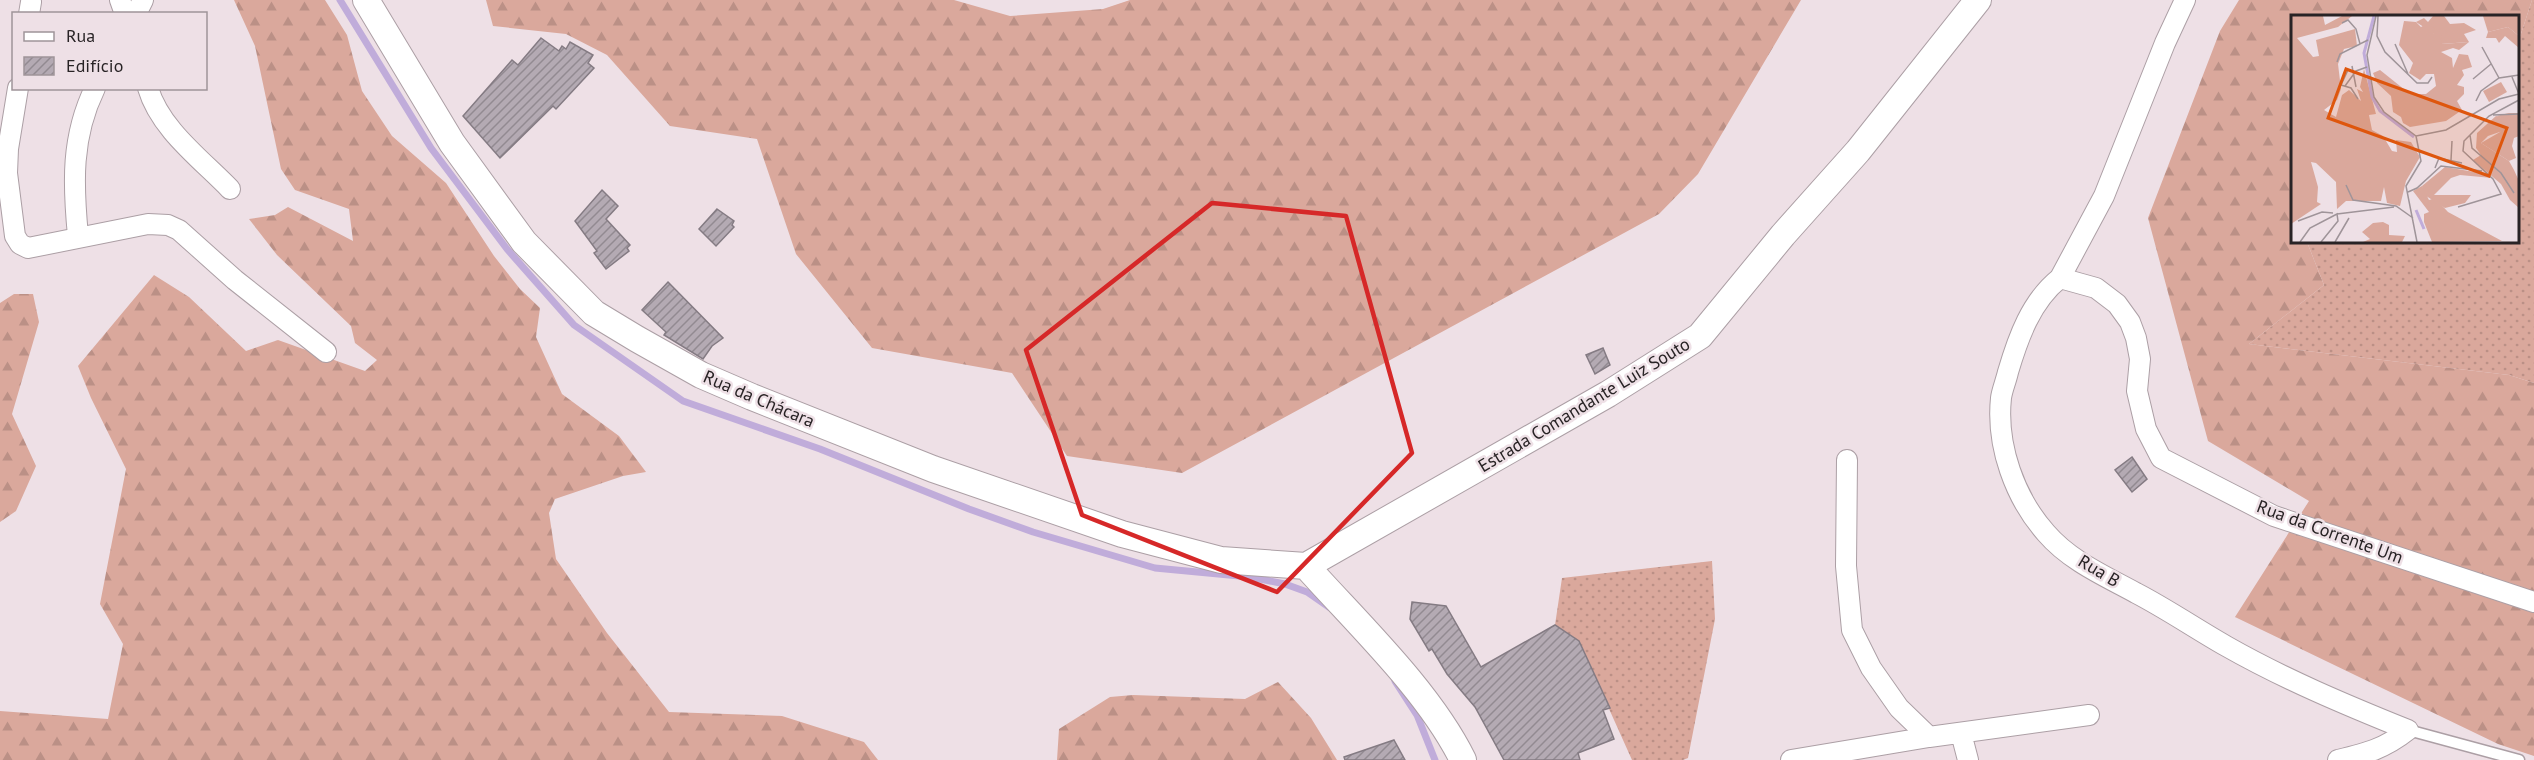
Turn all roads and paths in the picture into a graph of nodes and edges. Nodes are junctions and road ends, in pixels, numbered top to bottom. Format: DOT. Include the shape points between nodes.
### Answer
graph roads {
  1 [pos="366,0"];
  2 [pos="1978,0"];
  3 [pos="2185,0"];
  4 [pos="18,90"];
  5 [pos="94,90"];
  6 [pos="148,90"];
  7 [pos="230,189"];
  8 [pos="78,237"];
  9 [pos="2060,278"];
  10 [pos="326,352"];
  11 [pos="1847,460"];
  12 [pos="1306,566"];
  13 [pos="2534,602"];
  14 [pos="2089,715"];
  15 [pos="2408,730"];
  16 [pos="1961,733"];
  17 [pos="1929,737"];
  18 [pos="1463,760"];
  19 [pos="1791,760"];
  20 [pos="1968,760"];
  21 [pos="2338,760"];
  22 [pos="2519,760"];
  1 -- 12 [label="street, Rua da Chácara" via="452,142 524,242 594,313 636,339 752,397 933,469 1122,534 1221,560"];
  2 -- 12 [label="street, Estrada Comandante Luiz Souto" via="1858,151 1700,336 1608,394"];
  3 -- 9 [label="street" via="2104,196"];
  4 -- 8 [label="street" via="7,173 15,236 28,248"];
  5 -- 8 [label="street" via="83,117 74,165"];
  6 -- 7 [label="street" via="152,104 164,121"];
  8 -- 10 [label="street" via="148,224 179,230"];
  9 -- 13 [label="street, Rua da Corrente Um" via="2096,288 2117,304 2130,322 2140,359 2137,391 2146,429 2161,458 2274,516"];
  9 -- 15 [label="street, Rua B" via="2029,315 2001,397 2007,460 2022,500 2047,535 2092,571 2225,646 2310,689"];
  11 -- 17 [label="street" via="1846,566 1852,630 1871,668 1899,708"];
  12 -- 18 [label="street" via="1401,672"];
  14 -- 16 [label="street"];
  15 -- 21 [label="street" via="2388,746"];
  15 -- 22 [label="lane"];
  16 -- 17 [label="street"];
  16 -- 20 [label="street"];
  17 -- 19 [label="street"];
}
